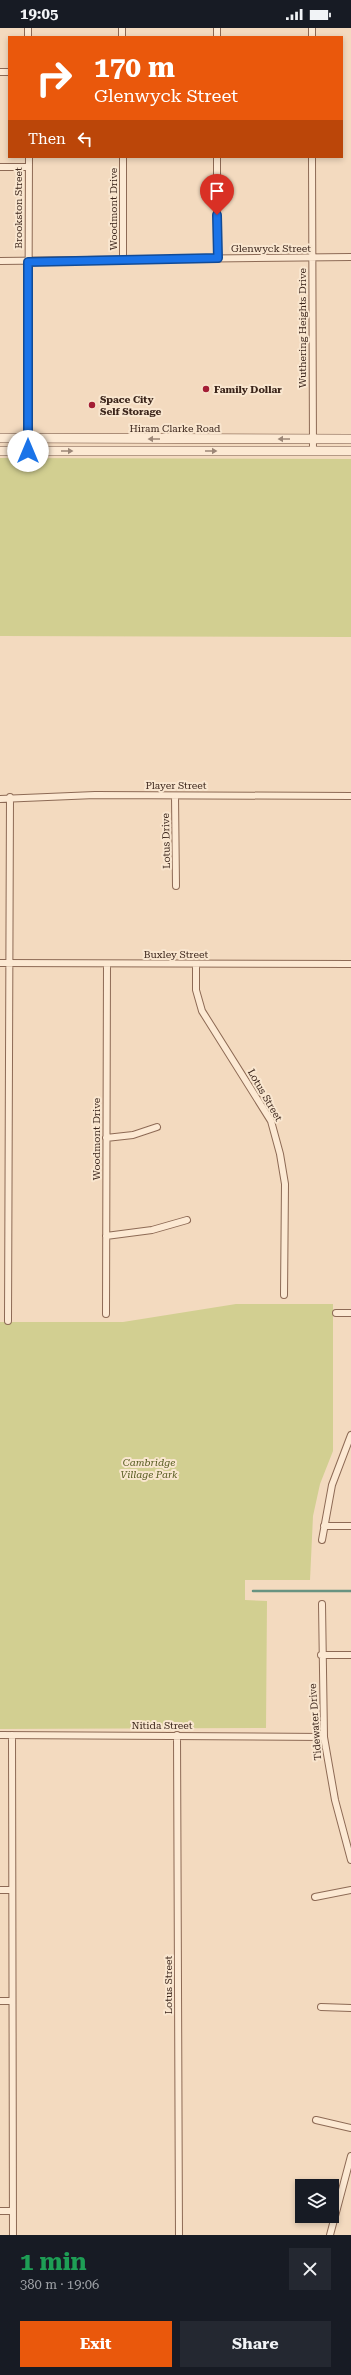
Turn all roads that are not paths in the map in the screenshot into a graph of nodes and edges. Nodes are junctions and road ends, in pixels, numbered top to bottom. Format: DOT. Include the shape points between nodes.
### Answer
graph roads {
  1 [pos="29,158"];
  2 [pos="123,158"];
  3 [pos="217,158"];
  4 [pos="312,158"];
  5 [pos="0,167"];
  6 [pos="29,167"];
  7 [pos="218,258"];
  8 [pos="312,258"];
  9 [pos="351,258"];
  10 [pos="123,260"];
  11 [pos="0,262"];
  12 [pos="28,262"];
  13 [pos="0,438"];
  14 [pos="312,438"];
  15 [pos="351,438"];
  16 [pos="28,439"];
  17 [pos="169,439"];
  18 [pos="0,450"];
  19 [pos="28,451"];
  20 [pos="169,451"];
  21 [pos="313,451"];
  22 [pos="351,451"];
  23 [pos="175,796"];
  24 [pos="351,796"];
  25 [pos="10,797"];
  26 [pos="0,799"];
  27 [pos="176,886"];
  28 [pos="0,964"];
  29 [pos="9,964"];
  30 [pos="107,964"];
  31 [pos="196,964"];
  32 [pos="351,964"];
  33 [pos="158,1127"];
  34 [pos="106,1138"];
  35 [pos="187,1220"];
  36 [pos="106,1236"];
  37 [pos="284,1295"];
  38 [pos="336,1313"];
  39 [pos="351,1313"];
  40 [pos="106,1314"];
  41 [pos="8,1321"];
  42 [pos="351,1435"];
  43 [pos="324,1526"];
  44 [pos="351,1526"];
  45 [pos="322,1540"];
  46 [pos="322,1604"];
  47 [pos="351,1655"];
  48 [pos="321,1656"];
  49 [pos="0,1735"];
  50 [pos="12,1735"];
  51 [pos="177,1735"];
  52 [pos="324,1737"];
  53 [pos="351,1860"];
  54 [pos="0,1890"];
  55 [pos="12,1890"];
  56 [pos="351,1890"];
  57 [pos="315,1897"];
  58 [pos="12,2001"];
  59 [pos="0,2002"];
  60 [pos="321,2007"];
  61 [pos="351,2008"];
  62 [pos="316,2120"];
  63 [pos="351,2128"];
  64 [pos="351,2156"];
  65 [pos="0,2211"];
  66 [pos="12,2211"];
  67 [pos="13,2235"];
  68 [pos="179,2235"];
  69 [pos="330,2235"];
  1 -- 6 [label="street, Brookston Street"];
  2 -- 10 [label="street, Woodmont Drive"];
  3 -- 7 [label="street"];
  4 -- 8 [label="street, Wuthering Heights Drive"];
  5 -- 6 [label="street"];
  6 -- 12 [label="street, Brookston Street"];
  7 -- 8 [label="street, Glenwyck Street"];
  7 -- 10 [label="street, Glenwyck Street"];
  8 -- 9 [label="street, Glenwyck Street"];
  8 -- 14 [label="street, Wuthering Heights Drive"];
  10 -- 12 [label="street, Glenwyck Street"];
  11 -- 12 [label="street, Glenwyck Street"];
  12 -- 16 [label="street, Brookston Street"];
  13 -- 16 [label="main road, Hiram Clarke Road"];
  14 -- 15 [label="main road, Hiram Clarke Road"];
  14 -- 17 [label="main road, Hiram Clarke Road, one-way"];
  14 -- 21 [label="street, Wuthering Heights Drive"];
  17 -- 16 [label="main road, Hiram Clarke Road, one-way"];
  16 -- 19 [label="street, Brookston Street"];
  17 -- 20 [label="main road"];
  18 -- 19 [label="main road"];
  19 -- 20 [label="main road, one-way"];
  20 -- 21 [label="main road, one-way"];
  21 -- 22 [label="main road"];
  23 -- 24 [label="street, Player Street"];
  23 -- 25 [label="street, Player Street" via="95,794"];
  23 -- 27 [label="street, Lotus Drive"];
  25 -- 26 [label="street, Player Street"];
  25 -- 29 [label="street"];
  28 -- 29 [label="street, Buxley Street"];
  29 -- 30 [label="street, Buxley Street"];
  29 -- 41 [label="street"];
  30 -- 31 [label="street, Buxley Street"];
  30 -- 34 [label="street, Woodmont Drive"];
  31 -- 32 [label="street, Buxley Street"];
  31 -- 37 [label="street, Lotus Street" via="196,990 202,1011 271,1121 280,1154 284,1184"];
  33 -- 34 [label="street" via="133,1135"];
  34 -- 36 [label="street, Woodmont Drive"];
  35 -- 36 [label="street" via="152,1230"];
  36 -- 40 [label="street, Woodmont Drive"];
  38 -- 39 [label="street"];
  42 -- 43 [label="street" via="332,1485"];
  43 -- 44 [label="street"];
  43 -- 45 [label="street"];
  46 -- 48 [label="street, Tidewater Drive"];
  47 -- 48 [label="street"];
  48 -- 52 [label="street, Tidewater Drive"];
  49 -- 50 [label="street, Nitida Street"];
  50 -- 51 [label="street, Nitida Street"];
  50 -- 55 [label="street"];
  51 -- 52 [label="street, Nitida Street"];
  51 -- 68 [label="street, Lotus Street"];
  52 -- 53 [label="street, Tidewater Drive" via="335,1800"];
  54 -- 55 [label="street"];
  55 -- 58 [label="street"];
  56 -- 57 [label="street"];
  58 -- 59 [label="street"];
  58 -- 66 [label="street"];
  60 -- 61 [label="street"];
  62 -- 63 [label="street"];
  64 -- 69 [label="street"];
  65 -- 66 [label="street"];
  66 -- 67 [label="street"];
}
